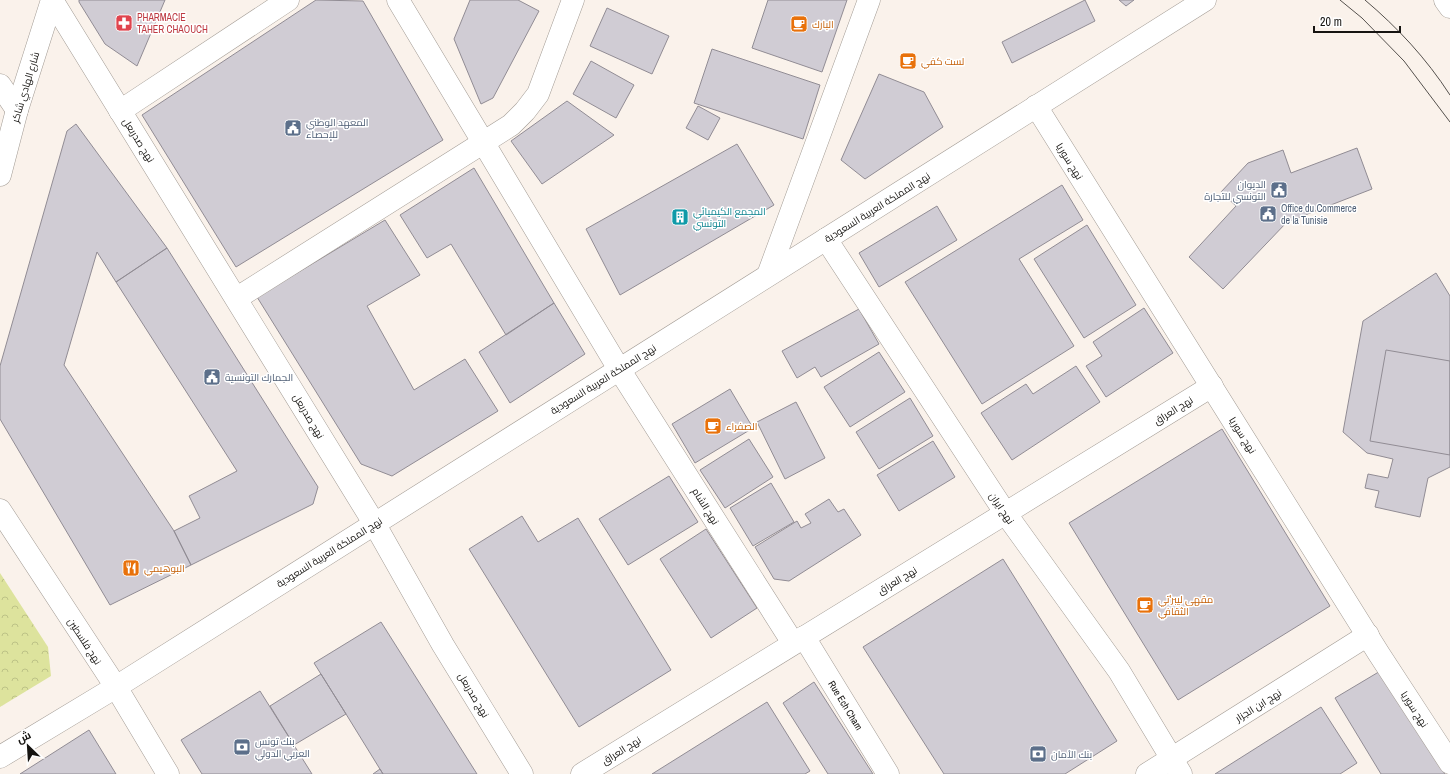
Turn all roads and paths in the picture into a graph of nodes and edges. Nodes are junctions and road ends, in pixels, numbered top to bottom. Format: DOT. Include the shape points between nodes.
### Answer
graph roads {
  1 [pos="52,0"];
  2 [pos="288,0"];
  3 [pos="398,0"];
  4 [pos="573,0"];
  5 [pos="869,0"];
  6 [pos="1205,0"];
  7 [pos="1446,0"];
  8 [pos="1450,7"];
  9 [pos="0,85"];
  10 [pos="1036,106"];
  11 [pos="17,110"];
  12 [pos="120,111"];
  13 [pos="484,143"];
  14 [pos="0,175"];
  15 [pos="826,239"];
  16 [pos="768,275"];
  17 [pos="237,298"];
  18 [pos="619,369"];
  19 [pos="1212,386"];
  20 [pos="0,510"];
  21 [pos="1006,514"];
  22 [pos="374,523"];
  23 [pos="1368,635"];
  24 [pos="799,640"];
  25 [pos="116,687"];
  26 [pos="0,757"];
  27 [pos="1450,763"];
  28 [pos="1176,766"];
  29 [pos="168,774"];
  30 [pos="522,774"];
  31 [pos="582,774"];
  32 [pos="888,774"];
  33 [pos="1147,774"];
  1 -- 11 [label="street, شارع الهادي شاكر"];
  1 -- 12 [label="street, نهج صدربعل"];
  2 -- 12 [label="street"];
  3 -- 13 [label="street, نهج الشام"];
  4 -- 13 [label="street" via="538,94 526,111 511,125"];
  5 -- 16 [label="street"];
  6 -- 10 [label="street, نهج المملكة العربية السعودية"];
  7 -- 8 [label="street"];
  9 -- 11 [label="street"];
  10 -- 15 [label="street, نهج المملكة العربية السعودية"];
  10 -- 19 [label="street, نهج سوريا"];
  11 -- 14 [label="street, شارع الهادي شاكر"];
  12 -- 17 [label="street, نهج صدربعل"];
  13 -- 17 [label="street"];
  13 -- 18 [label="street, نهج الشام"];
  15 -- 16 [label="street, نهج المملكة العربية السعودية"];
  15 -- 21 [label="street, نهج ايران"];
  16 -- 18 [label="street, نهج المملكة العربية السعودية"];
  17 -- 22 [label="street, نهج صدربعل"];
  18 -- 22 [label="street, نهج المملكة العربية السعودية"];
  18 -- 24 [label="street, نهج الشام"];
  19 -- 21 [label="street, نهج العراق"];
  19 -- 23 [label="street, نهج سوريا"];
  20 -- 25 [label="street, نهج فلسطين"];
  21 -- 24 [label="street, نهج العراق"];
  21 -- 28 [label="street, نهج ايران" via="1118,671"];
  22 -- 25 [label="street, نهج المملكة العربية السعودية"];
  22 -- 30 [label="street, نهج صدربعل" via="443,645"];
  23 -- 27 [label="street, نهج سوريا"];
  23 -- 28 [label="street, نهج ابن الجزار"];
  24 -- 31 [label="street, نهج العراق"];
  24 -- 32 [label="street, Rue Ech Cham"];
  25 -- 26 [label="street, نهج المملكة العربية السعودية"];
  25 -- 29 [label="street, نهج فلسطين"];
  28 -- 33 [label="street, نهج ابن الجزار"];
}
